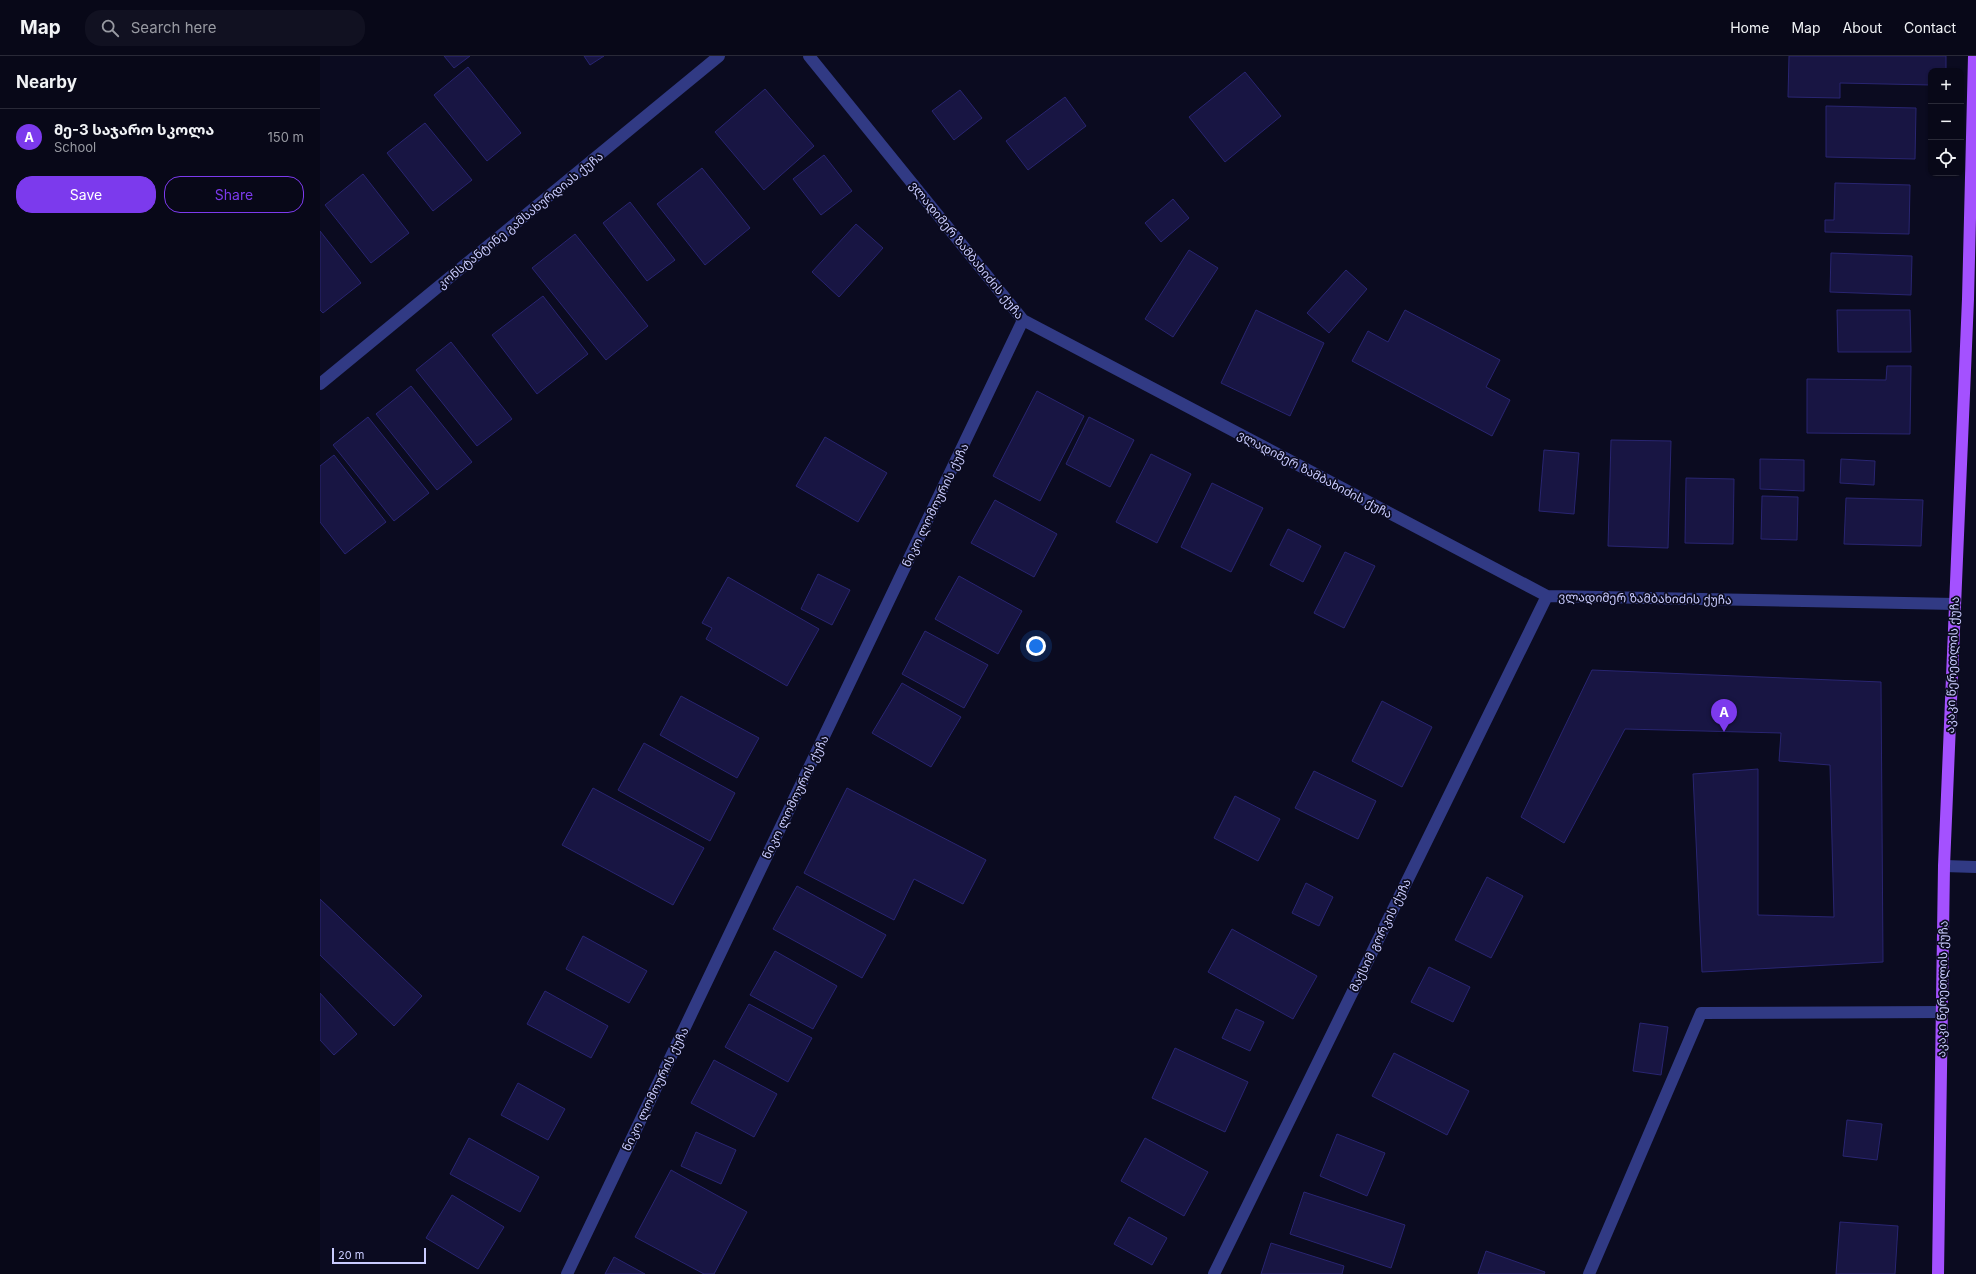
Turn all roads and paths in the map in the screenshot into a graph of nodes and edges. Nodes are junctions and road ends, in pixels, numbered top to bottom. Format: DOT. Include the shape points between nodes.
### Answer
graph roads {
  1 [pos="719,56"];
  2 [pos="809,56"];
  3 [pos="1974,56"];
  4 [pos="1972,299"];
  5 [pos="1024,320"];
  6 [pos="320,384"];
  7 [pos="1547,596"];
  8 [pos="1955,604"];
  9 [pos="1944,866"];
  10 [pos="1976,867"];
  11 [pos="1942,1012"];
  12 [pos="566,1274"];
  13 [pos="1214,1274"];
  14 [pos="1589,1274"];
  15 [pos="1938,1274"];
  1 -- 6 [label="street, კონსტანტინე გამსახურდიას ქუჩა"];
  2 -- 5 [label="street, ვლადიმერ ზამბახიძის ქუჩა"];
  3 -- 4 [label="main road, აკაკი წერეთლის ქუჩა"];
  4 -- 8 [label="main road, აკაკი წერეთლის ქუჩა"];
  5 -- 7 [label="street, ვლადიმერ ზამბახიძის ქუჩა"];
  5 -- 12 [label="street, ნიკო ლომოურის ქუჩა"];
  7 -- 8 [label="street, ვლადიმერ ზამბახიძის ქუჩა"];
  7 -- 13 [label="street, მაქსიმ გორკის ქუჩა"];
  8 -- 9 [label="main road, აკაკი წერეთლის ქუჩა"];
  9 -- 10 [label="street"];
  9 -- 11 [label="main road, აკაკი წერეთლის ქუჩა"];
  11 -- 14 [label="street" via="1701,1013"];
  11 -- 15 [label="main road, აკაკი წერეთლის ქუჩა"];
}
